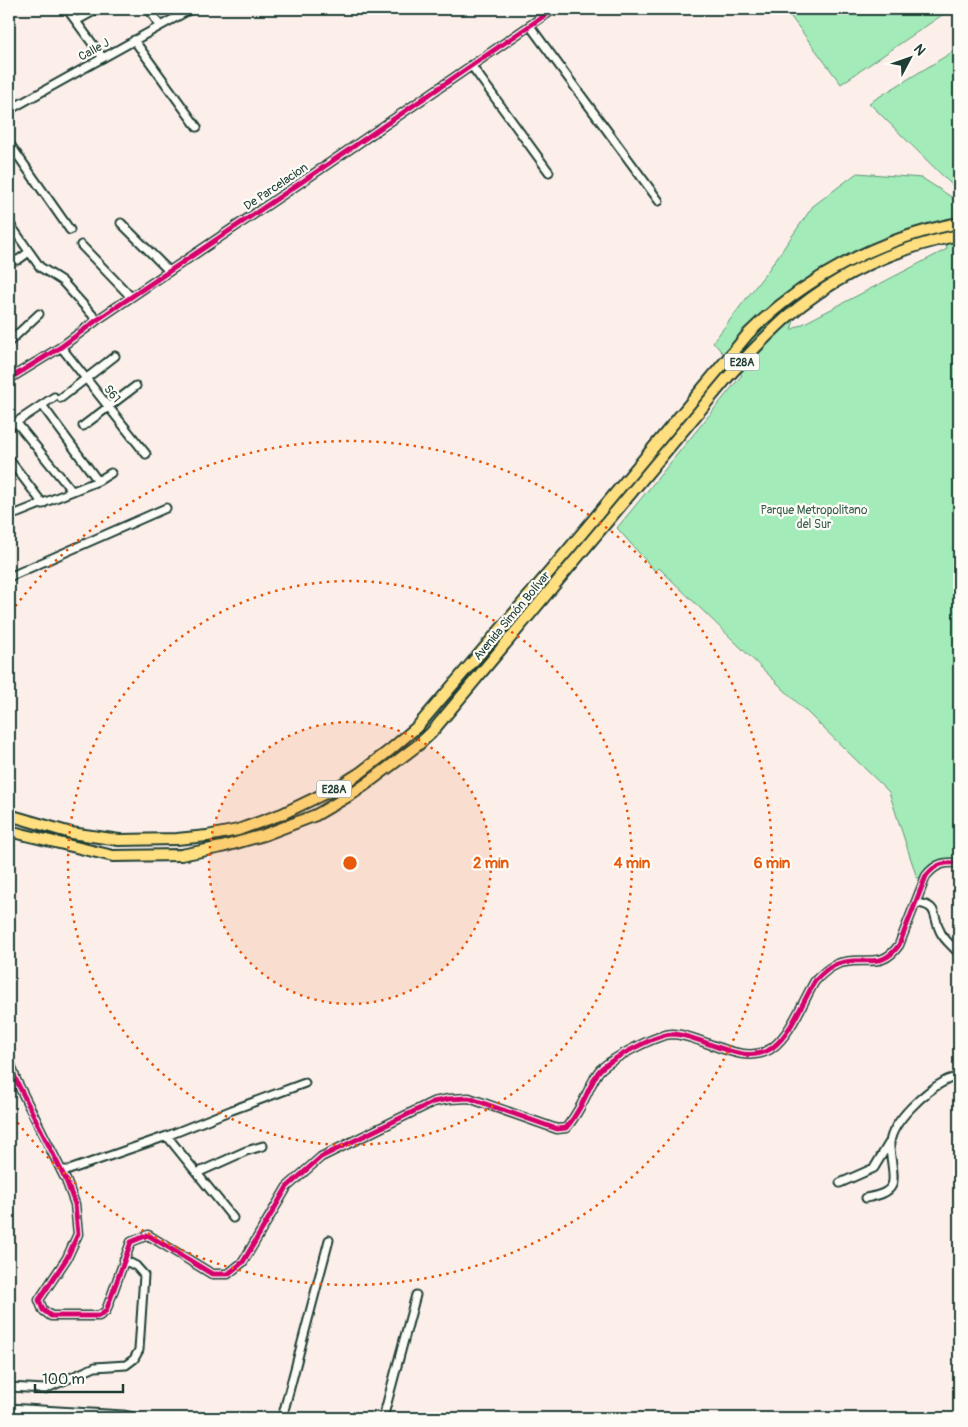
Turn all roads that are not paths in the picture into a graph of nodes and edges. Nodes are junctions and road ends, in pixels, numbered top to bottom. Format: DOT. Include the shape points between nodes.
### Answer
graph roads {
  1 [pos="67,9"];
  2 [pos="98,9"];
  3 [pos="149,9"];
  4 [pos="190,9"];
  5 [pos="554,9"];
  6 [pos="76,21"];
  7 [pos="160,26"];
  8 [pos="530,26"];
  9 [pos="134,40"];
  10 [pos="103,58"];
  11 [pos="471,66"];
  12 [pos="9,110"];
  13 [pos="196,127"];
  14 [pos="9,143"];
  15 [pos="549,172"];
  16 [pos="659,201"];
  17 [pos="959,222"];
  18 [pos="9,223"];
  19 [pos="120,223"];
  20 [pos="70,230"];
  21 [pos="959,235"];
  22 [pos="81,245"];
  23 [pos="29,252"];
  24 [pos="9,260"];
  25 [pos="169,271"];
  26 [pos="131,297"];
  27 [pos="39,314"];
  28 [pos="97,320"];
  29 [pos="9,342"];
  30 [pos="61,347"];
  31 [pos="115,356"];
  32 [pos="9,379"];
  33 [pos="86,379"];
  34 [pos="136,386"];
  35 [pos="42,405"];
  36 [pos="108,407"];
  37 [pos="16,422"];
  38 [pos="83,426"];
  39 [pos="9,427"];
  40 [pos="146,454"];
  41 [pos="9,459"];
  42 [pos="111,473"];
  43 [pos="98,481"];
  44 [pos="72,491"];
  45 [pos="43,504"];
  46 [pos="166,508"];
  47 [pos="12,512"];
  48 [pos="568,550"];
  49 [pos="577,558"];
  50 [pos="9,577"];
  51 [pos="9,815"];
  52 [pos="9,831"];
  53 [pos="959,863"];
  54 [pos="916,903"];
  55 [pos="959,954"];
  56 [pos="9,1059"];
  57 [pos="959,1077"];
  58 [pos="16,1080"];
  59 [pos="305,1083"];
  60 [pos="9,1084"];
  61 [pos="168,1136"];
  62 [pos="890,1143"];
  63 [pos="263,1146"];
  64 [pos="61,1170"];
  65 [pos="197,1173"];
  66 [pos="840,1183"];
  67 [pos="866,1198"];
  68 [pos="233,1218"];
  69 [pos="329,1240"];
  70 [pos="124,1260"];
  71 [pos="416,1295"];
  72 [pos="9,1387"];
  73 [pos="9,1408"];
  74 [pos="54,1414"];
  75 [pos="139,1418"];
  76 [pos="282,1418"];
  77 [pos="383,1418"];
  1 -- 6 [label="street"];
  2 -- 6 [label="street"];
  3 -- 7 [label="street"];
  4 -- 7 [label="street, Calle J"];
  5 -- 8 [label="street, De Parcelacion"];
  6 -- 10 [label="street"];
  7 -- 9 [label="street, Calle J"];
  8 -- 11 [label="street, De Parcelacion"];
  8 -- 16 [label="street"];
  9 -- 10 [label="street, Calle J"];
  9 -- 13 [label="street"];
  10 -- 12 [label="street, Calle J"];
  11 -- 15 [label="street"];
  11 -- 25 [label="street, De Parcelacion"];
  14 -- 20 [label="street"];
  17 -- 48 [label="highway, Avenida Simón Bolívar / E28A" via="863,254 803,288 761,321"];
  18 -- 23 [label="street"];
  19 -- 25 [label="street"];
  21 -- 49 [label="highway, Avenida Simón Bolívar / E28A" via="850,273 787,317 727,378"];
  22 -- 26 [label="street"];
  23 -- 24 [label="street" via="18,260"];
  23 -- 28 [label="street" via="40,267 62,282"];
  25 -- 26 [label="street, De Parcelacion"];
  26 -- 28 [label="street, De Parcelacion"];
  27 -- 29 [label="street"];
  28 -- 30 [label="street, De Parcelacion"];
  30 -- 32 [label="street, De Parcelacion"];
  30 -- 33 [label="street, S61"];
  31 -- 33 [label="street"];
  33 -- 35 [label="street"];
  33 -- 36 [label="street, S61"];
  34 -- 36 [label="street"];
  35 -- 37 [label="street"];
  35 -- 43 [label="street"];
  36 -- 38 [label="street"];
  36 -- 40 [label="street, S61"];
  37 -- 39 [label="street"];
  37 -- 44 [label="street"];
  41 -- 45 [label="street"];
  42 -- 43 [label="street"];
  43 -- 44 [label="street"];
  44 -- 45 [label="street"];
  45 -- 47 [label="street"];
  46 -- 50 [label="street"];
  48 -- 49 [label="highway"];
  48 -- 51 [label="highway, Avenida Simón Bolívar / E28A" via="418,726 377,761 310,802 238,830 178,839 119,840 71,833"];
  49 -- 52 [label="highway, Avenida Simón Bolívar / E28A" via="424,739 352,794 316,815 264,835 181,855 113,856"];
  53 -- 54 [label="street" via="942,863 934,867 926,876"];
  54 -- 55 [label="street" via="930,906 942,934"];
  54 -- 70 [label="street" via="893,953 885,959 840,963 823,973 815,981 782,1039 764,1053 732,1052 674,1034 656,1038 600,1070 566,1128 557,1128 469,1098 433,1102 321,1157 286,1187 243,1262 228,1274 212,1274 148,1235 131,1242"];
  56 -- 58 [label="street"];
  57 -- 62 [label="street" via="943,1082 907,1112 892,1134"];
  58 -- 60 [label="street"];
  58 -- 64 [label="street"];
  59 -- 61 [label="street"];
  61 -- 64 [label="street"];
  61 -- 65 [label="street"];
  62 -- 66 [label="street" via="874,1168"];
  62 -- 67 [label="street" via="893,1184 884,1193"];
  63 -- 65 [label="street"];
  64 -- 70 [label="street" via="75,1204 78,1234 67,1258 39,1300 43,1310 50,1316 99,1316 106,1311"];
  65 -- 68 [label="street"];
  69 -- 76 [label="street"];
  70 -- 72 [label="street" via="144,1275 138,1350 134,1359 126,1365 95,1367 45,1389"];
  71 -- 77 [label="street"];
  73 -- 74 [label="street"];
  74 -- 75 [label="street" via="123,1414"];
}
